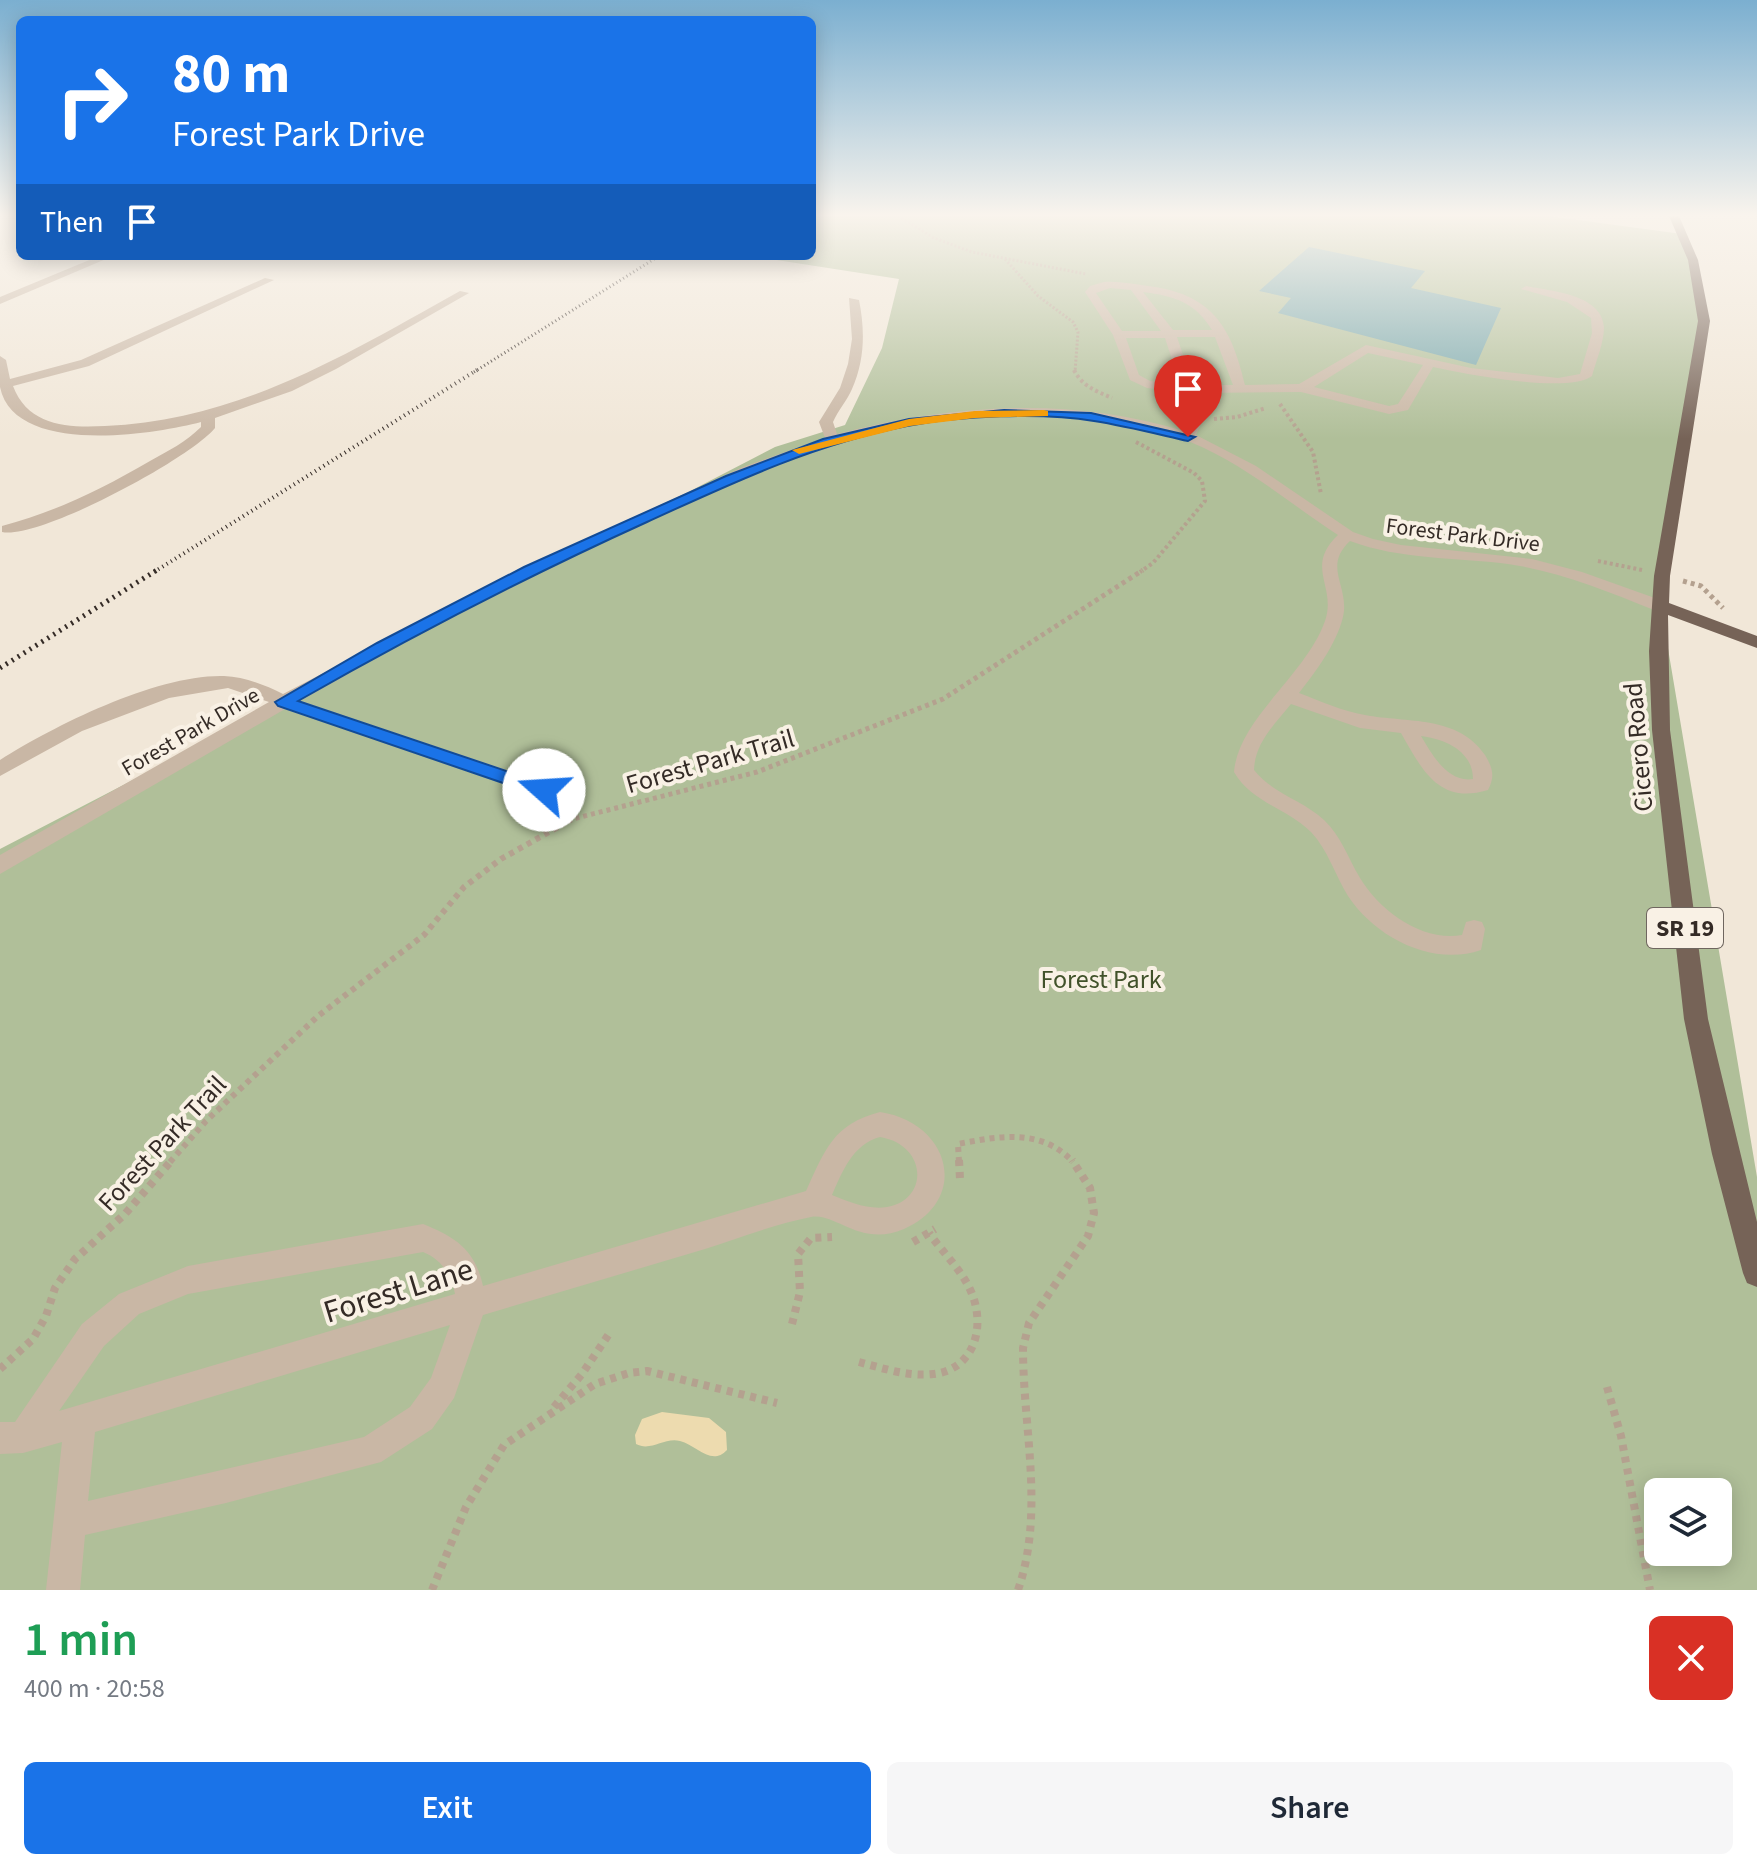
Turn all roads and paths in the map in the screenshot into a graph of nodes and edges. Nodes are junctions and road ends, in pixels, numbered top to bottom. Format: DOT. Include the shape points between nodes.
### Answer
graph roads {
  1 [pos="26,290"];
  2 [pos="246,290"];
  3 [pos="1033,290"];
  4 [pos="1091,290"];
  5 [pos="1136,290"];
  6 [pos="1152,290"];
  7 [pos="1532,290"];
  8 [pos="1698,290"];
  9 [pos="464,293"];
  10 [pos="853,300"];
  11 [pos="0,301"];
  12 [pos="1219,333"];
  13 [pos="1170,334"];
  14 [pos="1119,335"];
  15 [pos="0,360"];
  16 [pos="1430,363"];
  17 [pos="2,386"];
  18 [pos="1301,388"];
  19 [pos="1188,389"];
  20 [pos="1240,389"];
  21 [pos="1119,400"];
  22 [pos="1197,416"];
  23 [pos="208,418"];
  24 [pos="1142,426"];
  25 [pos="1188,437"];
  26 [pos="834,439"];
  27 [pos="1326,501"];
  28 [pos="7,529"];
  29 [pos="1348,535"];
  30 [pos="1592,561"];
  31 [pos="1662,576"];
  32 [pos="1660,606"];
  33 [pos="1729,612"];
  34 [pos="1757,642"];
  35 [pos="1287,696"];
  36 [pos="284,702"];
  37 [pos="1407,728"];
  38 [pos="0,769"];
  39 [pos="544,790"];
  40 [pos="0,865"];
  41 [pos="1474,929"];
  42 [pos="958,1144"];
  43 [pos="815,1202"];
  44 [pos="929,1233"];
  45 [pos="1757,1273"];
  46 [pos="472,1305"];
  47 [pos="611,1331"];
  48 [pos="859,1362"];
  49 [pos="0,1369"];
  50 [pos="1607,1387"];
  51 [pos="777,1403"];
  52 [pos="548,1414"];
  53 [pos="80,1421"];
  54 [pos="12,1438"];
  55 [pos="70,1522"];
  56 [pos="63,1590"];
  57 [pos="432,1590"];
  58 [pos="1018,1590"];
  59 [pos="1650,1590"];
  1 -- 11 [label="street"];
  2 -- 17 [label="street" via="85,363"];
  3 -- 21 [label="path" via="1073,323 1075,377"];
  4 -- 14 [label="street"];
  5 -- 13 [label="street"];
  6 -- 12 [label="street" via="1196,302"];
  7 -- 16 [label="street" via="1593,312 1598,324 1586,376 1566,383"];
  8 -- 31 [label="main road, Cicero Road / SR 19" via="1704,321"];
  9 -- 23 [label="street" via="282,392"];
  10 -- 26 [label="street" via="859,342 842,398 826,421"];
  12 -- 13 [label="street"];
  12 -- 20 [label="street"];
  13 -- 14 [label="street"];
  13 -- 19 [label="street"];
  14 -- 19 [label="street" via="1139,381"];
  15 -- 17 [label="street"];
  16 -- 18 [label="street" via="1366,349"];
  16 -- 18 [label="street" via="1403,407 1389,410"];
  17 -- 23 [label="street" via="19,413 35,422 78,430 130,430"];
  18 -- 20 [label="street"];
  19 -- 20 [label="street"];
  19 -- 22 [label="street"];
  22 -- 25 [label="street"];
  22 -- 27 [label="path" via="1237,417 1281,404 1313,452 1319,491"];
  23 -- 28 [label="street" via="208,428 196,440 87,501"];
  24 -- 25 [label="street, Forest Park Drive"];
  24 -- 26 [label="street, Forest Park Drive" via="1059,414 975,415 909,422"];
  24 -- 49 [label="path, Forest Park Trail" via="1136,443 1192,470 1202,481 1205,501 1153,563 943,699 757,772 573,819 501,859 464,887 424,935 318,1016 206,1121 125,1214 75,1259 55,1288 33,1339"];
  25 -- 29 [label="street, Forest Park Drive" via="1247,468"];
  26 -- 36 [label="street, Forest Park Drive" via="743,473 543,563"];
  29 -- 32 [label="street, Forest Park Drive" via="1399,551 1487,556 1545,567"];
  29 -- 35 [label="street" via="1327,559 1336,596 1333,621"];
  30 -- 31 [label="path"];
  31 -- 32 [label="main road, Cicero Road / SR 19"];
  31 -- 33 [label="path" via="1701,586"];
  32 -- 34 [label="main road"];
  32 -- 45 [label="main road, Cicero Road / SR 19" via="1661,730 1696,1019"];
  35 -- 37 [label="street" via="1360,721"];
  35 -- 41 [label="street" via="1245,757 1244,772 1252,783 1262,795 1309,818 1354,887 1396,928 1458,948 1473,943"];
  36 -- 38 [label="street" via="250,686 220,682 183,688 116,708"];
  36 -- 39 [label="street"];
  36 -- 40 [label="street, Forest Park Drive"];
  42 -- 58 [label="path" via="1018,1134 1049,1143 1076,1164 1093,1204 1093,1224 1082,1251 1039,1307 1023,1346 1031,1530 1026,1572"];
  43 -- 46 [label="street, Forest Lane"];
  44 -- 48 [label="path" via="972,1291 979,1335 972,1350 956,1367 933,1375"];
  46 -- 53 [label="street, Forest Lane"];
  46 -- 54 [label="street" via="467,1279 447,1248 423,1238 188,1280 129,1304 93,1335"];
  46 -- 55 [label="street" via="443,1387 421,1418 370,1451"];
  47 -- 52 [label="path"];
  50 -- 59 [label="path"];
  51 -- 52 [label="path" via="647,1371 595,1384"];
  52 -- 57 [label="path" via="504,1445 490,1466 466,1507"];
  53 -- 54 [label="street, Forest Lane"];
  53 -- 55 [label="street"];
  55 -- 56 [label="street"];
}
